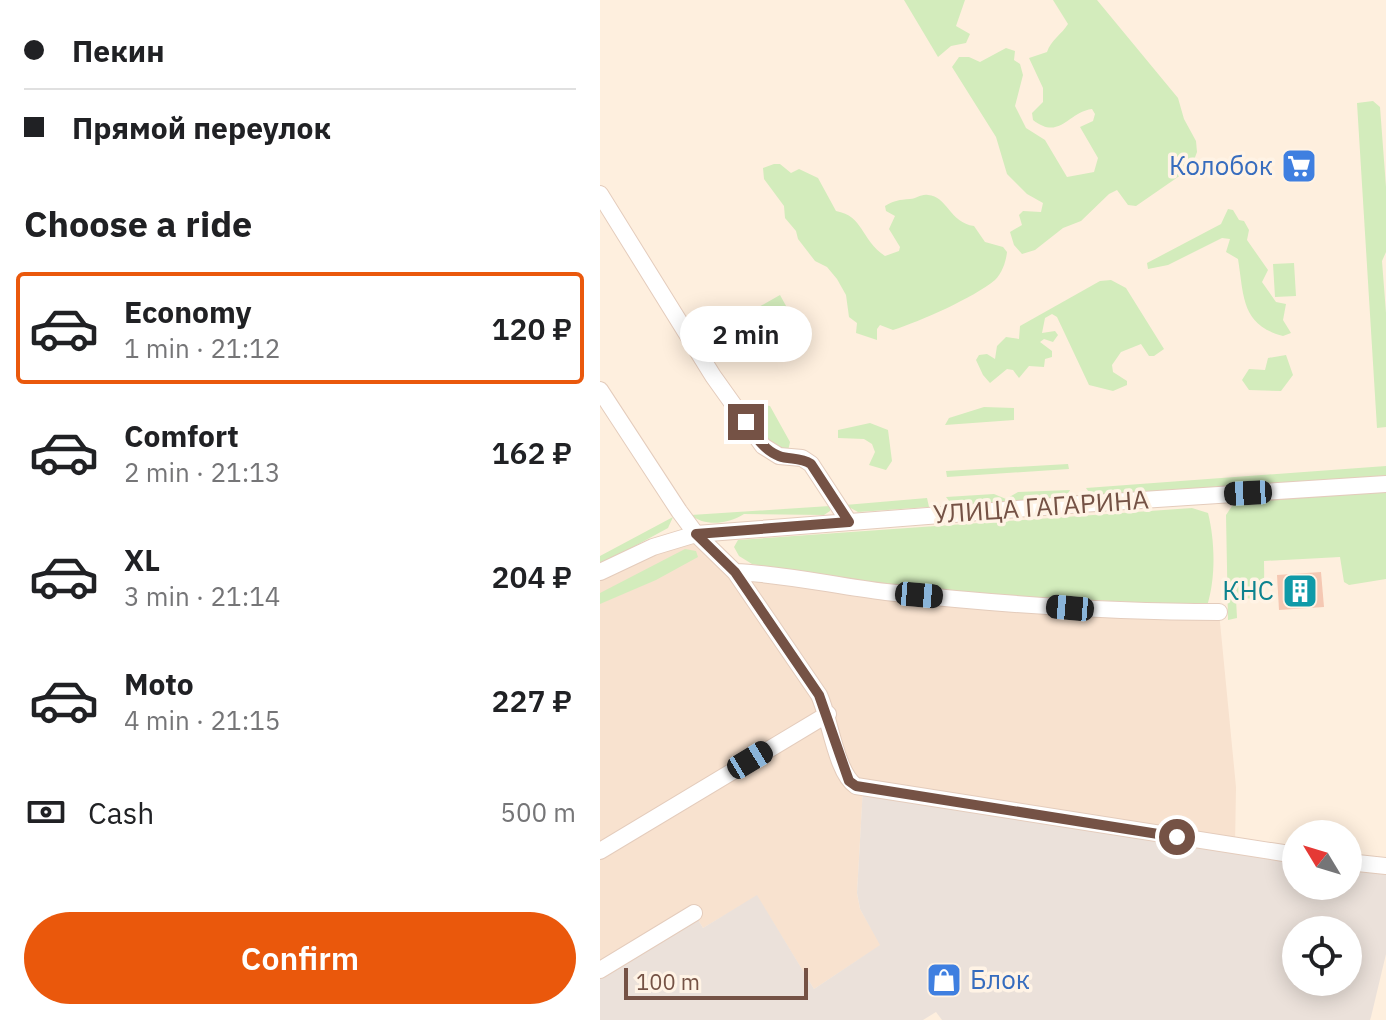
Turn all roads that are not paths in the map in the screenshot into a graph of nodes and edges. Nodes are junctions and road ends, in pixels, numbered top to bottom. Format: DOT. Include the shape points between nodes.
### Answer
graph roads {
  1 [pos="600,194"];
  2 [pos="600,390"];
  3 [pos="1386,484"];
  4 [pos="849,522"];
  5 [pos="696,534"];
  6 [pos="600,572"];
  7 [pos="735,572"];
  8 [pos="1219,612"];
  9 [pos="828,714"];
  10 [pos="600,851"];
  11 [pos="1282,853"];
  12 [pos="1362,863"];
  13 [pos="1386,866"];
  14 [pos="694,913"];
  15 [pos="600,970"];
  1 -- 4 [label="street" via="763,446 811,464"];
  2 -- 5 [label="street"];
  3 -- 4 [label="street, УЛИЦА ГАГАРИНА"];
  4 -- 5 [label="street, УЛИЦА ГАГАРИНА"];
  5 -- 6 [label="street, УЛИЦА ГАГАРИНА"];
  5 -- 7 [label="street"];
  7 -- 8 [label="street" via="970,600"];
  7 -- 9 [label="street"];
  9 -- 10 [label="street"];
  9 -- 11 [label="street" via="844,775 856,786"];
  12 -- 13 [label="street"];
  14 -- 15 [label="street"];
}
